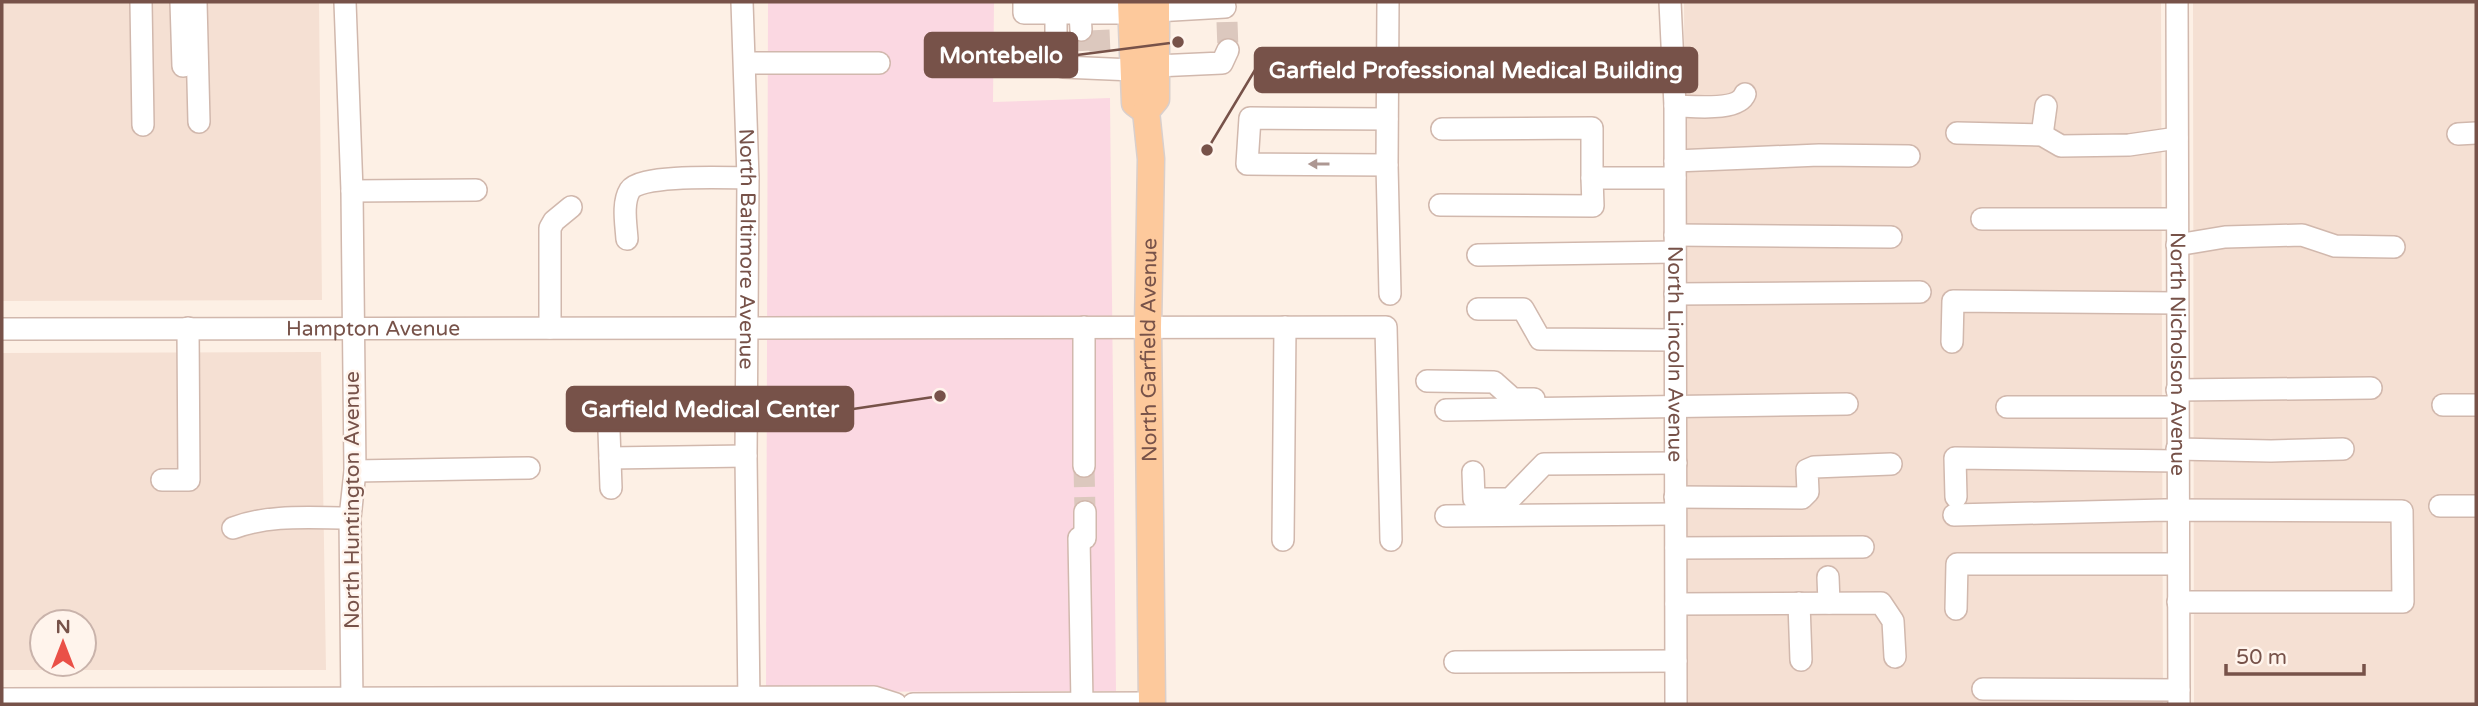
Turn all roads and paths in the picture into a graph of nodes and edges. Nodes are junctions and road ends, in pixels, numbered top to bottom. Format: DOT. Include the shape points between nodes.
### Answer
graph roads {
  1 [pos="141,2"];
  2 [pos="181,2"];
  3 [pos="196,2"];
  4 [pos="345,2"];
  5 [pos="742,2"];
  6 [pos="1024,2"];
  7 [pos="1388,2"];
  8 [pos="1670,2"];
  9 [pos="2177,2"];
  10 [pos="1144,7"];
  11 [pos="1226,10"];
  12 [pos="1056,13"];
  13 [pos="1088,18"];
  14 [pos="1228,50"];
  15 [pos="745,63"];
  16 [pos="879,63"];
  17 [pos="1145,68"];
  18 [pos="1745,94"];
  19 [pos="1675,106"];
  20 [pos="2046,106"];
  21 [pos="1387,119"];
  22 [pos="143,124"];
  23 [pos="1442,129"];
  24 [pos="1957,133"];
  25 [pos="2042,135"];
  26 [pos="2177,138"];
  27 [pos="1909,156"];
  28 [pos="1387,165"];
  29 [pos="1675,170"];
  30 [pos="748,178"];
  31 [pos="1592,178"];
  32 [pos="476,190"];
  33 [pos="352,191"];
  34 [pos="1440,205"];
  35 [pos="571,207"];
  36 [pos="1982,219"];
  37 [pos="2176,219"];
  38 [pos="1891,237"];
  39 [pos="627,239"];
  40 [pos="1675,243"];
  41 [pos="2177,245"];
  42 [pos="2394,247"];
  43 [pos="1478,255"];
  44 [pos="1920,292"];
  45 [pos="1390,294"];
  46 [pos="1675,294"];
  47 [pos="2177,303"];
  48 [pos="1478,309"];
  49 [pos="352,327"];
  50 [pos="1084,327"];
  51 [pos="1148,327"];
  52 [pos="1285,327"];
  53 [pos="188,328"];
  54 [pos="550,328"];
  55 [pos="2,329"];
  56 [pos="746,329"];
  57 [pos="1675,340"];
  58 [pos="1952,342"];
  59 [pos="1427,381"];
  60 [pos="2371,388"];
  61 [pos="2177,398"];
  62 [pos="1675,402"];
  63 [pos="1847,404"];
  64 [pos="2444,405"];
  65 [pos="2476,405"];
  66 [pos="2007,407"];
  67 [pos="1446,410"];
  68 [pos="609,430"];
  69 [pos="2343,449"];
  70 [pos="2178,455"];
  71 [pos="746,456"];
  72 [pos="610,458"];
  73 [pos="1676,463"];
  74 [pos="1891,464"];
  75 [pos="1084,466"];
  76 [pos="528,468"];
  77 [pos="355,471"];
  78 [pos="1473,472"];
  79 [pos="163,480"];
  80 [pos="611,488"];
  81 [pos="1675,505"];
  82 [pos="2440,506"];
  83 [pos="2476,506"];
  84 [pos="2178,510"];
  85 [pos="1085,512"];
  86 [pos="1446,516"];
  87 [pos="350,518"];
  88 [pos="233,527"];
  89 [pos="1283,540"];
  90 [pos="1391,540"];
  91 [pos="1863,547"];
  92 [pos="1676,548"];
  93 [pos="2177,564"];
  94 [pos="1828,577"];
  95 [pos="2178,602"];
  96 [pos="1799,603"];
  97 [pos="1829,603"];
  98 [pos="1676,604"];
  99 [pos="1956,609"];
  100 [pos="1895,657"];
  101 [pos="1801,660"];
  102 [pos="1676,661"];
  103 [pos="1455,662"];
  104 [pos="1983,689"];
  105 [pos="2179,697"];
  106 [pos="2,699"];
  107 [pos="352,701"];
  108 [pos="749,701"];
  109 [pos="792,701"];
  110 [pos="896,704"];
  111 [pos="913,704"];
  112 [pos="934,704"];
  113 [pos="1034,704"];
  114 [pos="1082,704"];
  115 [pos="1152,704"];
  116 [pos="1676,704"];
  1 -- 22 [label="street"];
  2 -- 3 [label="street" via="192,117"];
  4 -- 33 [label="street, North Huntington Avenue"];
  5 -- 15 [label="street, North Baltimore Avenue"];
  6 -- 12 [label="street" via="1024,13"];
  7 -- 21 [label="street"];
  8 -- 19 [label="street, North Lincoln Avenue"];
  9 -- 26 [label="street, North Nicholson Avenue"];
  10 -- 11 [label="street"];
  10 -- 13 [label="street"];
  10 -- 17 [label="main road, North Garfield Avenue"];
  12 -- 13 [label="street"];
  12 -- 17 [label="street" via="1055,50 1063,67 1092,61"];
  14 -- 17 [label="street" via="1222,63"];
  15 -- 16 [label="street"];
  15 -- 30 [label="street, North Baltimore Avenue"];
  17 -- 51 [label="main road, North Garfield Avenue" via="1156,99 1146,111 1151,159"];
  18 -- 19 [label="street" via="1726,106"];
  19 -- 29 [label="street, North Lincoln Avenue"];
  20 -- 25 [label="street"];
  21 -- 28 [label="street"];
  28 -- 21 [label="street, one-way" via="1247,163 1250,118"];
  23 -- 31 [label="street" via="1592,128"];
  24 -- 25 [label="street"];
  25 -- 26 [label="street" via="2061,146 2129,145"];
  26 -- 37 [label="street, North Nicholson Avenue"];
  27 -- 29 [label="street" via="1819,155"];
  28 -- 45 [label="street"];
  29 -- 31 [label="street"];
  29 -- 40 [label="street, North Lincoln Avenue"];
  30 -- 39 [label="street" via="640,183 627,201"];
  30 -- 56 [label="street, North Baltimore Avenue"];
  31 -- 34 [label="street" via="1593,206"];
  32 -- 33 [label="street"];
  33 -- 49 [label="street, North Huntington Avenue"];
  35 -- 54 [label="street" via="550,228"];
  36 -- 37 [label="street"];
  37 -- 41 [label="street, North Nicholson Avenue"];
  38 -- 40 [label="street"];
  40 -- 43 [label="street"];
  40 -- 46 [label="street, North Lincoln Avenue"];
  41 -- 42 [label="street" via="2225,237 2302,235 2335,246"];
  41 -- 47 [label="street, North Nicholson Avenue"];
  44 -- 46 [label="street"];
  46 -- 57 [label="street, North Lincoln Avenue"];
  47 -- 58 [label="street" via="1953,301"];
  47 -- 61 [label="street, North Nicholson Avenue"];
  48 -- 57 [label="street" via="1523,309 1540,339"];
  49 -- 53 [label="street, Hampton Avenue"];
  49 -- 54 [label="street, Hampton Avenue"];
  49 -- 77 [label="street, North Huntington Avenue"];
  50 -- 51 [label="street, Hampton Avenue"];
  50 -- 56 [label="street, Hampton Avenue"];
  50 -- 75 [label="street"];
  51 -- 52 [label="street, Hampton Avenue"];
  51 -- 115 [label="main road, North Garfield Avenue"];
  52 -- 89 [label="street"];
  52 -- 90 [label="street, Hampton Avenue" via="1386,327"];
  53 -- 55 [label="street, Hampton Avenue"];
  53 -- 79 [label="street" via="189,480"];
  54 -- 56 [label="street, Hampton Avenue"];
  56 -- 71 [label="street, North Baltimore Avenue"];
  57 -- 62 [label="street, North Lincoln Avenue"];
  59 -- 62 [label="street" via="1494,382 1513,400"];
  60 -- 61 [label="street"];
  61 -- 66 [label="street"];
  61 -- 70 [label="street, North Nicholson Avenue"];
  62 -- 63 [label="street"];
  62 -- 67 [label="street"];
  62 -- 73 [label="street, North Lincoln Avenue"];
  64 -- 65 [label="street"];
  68 -- 72 [label="street"];
  69 -- 70 [label="street"];
  70 -- 84 [label="street, North Nicholson Avenue"];
  70 -- 84 [label="street" via="1955,458 1955,506"];
  71 -- 72 [label="street"];
  71 -- 108 [label="street, North Baltimore Avenue"];
  72 -- 80 [label="street"];
  73 -- 78 [label="street" via="1544,464 1510,499 1474,499"];
  73 -- 81 [label="street, North Lincoln Avenue"];
  74 -- 81 [label="street" via="1807,470 1808,492 1802,498"];
  76 -- 77 [label="street"];
  77 -- 87 [label="street, North Huntington Avenue"];
  81 -- 86 [label="street"];
  81 -- 92 [label="street, North Lincoln Avenue"];
  82 -- 83 [label="street"];
  84 -- 93 [label="street, North Nicholson Avenue"];
  84 -- 95 [label="street" via="2402,511 2403,602"];
  85 -- 114 [label="street"];
  87 -- 88 [label="street" via="269,518"];
  87 -- 107 [label="street, North Huntington Avenue"];
  91 -- 92 [label="street"];
  92 -- 98 [label="street, North Lincoln Avenue"];
  93 -- 95 [label="street, North Nicholson Avenue"];
  93 -- 99 [label="street" via="1957,564"];
  94 -- 97 [label="street"];
  95 -- 105 [label="street, North Nicholson Avenue"];
  96 -- 97 [label="street"];
  96 -- 98 [label="street"];
  96 -- 101 [label="street"];
  97 -- 100 [label="street" via="1881,603 1893,621"];
  98 -- 102 [label="street, North Lincoln Avenue"];
  102 -- 103 [label="street"];
  102 -- 116 [label="street, North Lincoln Avenue"];
  104 -- 105 [label="street"];
  106 -- 107 [label="street"];
  107 -- 108 [label="street"];
  108 -- 109 [label="street"];
  109 -- 110 [label="street" via="874,697"];
  111 -- 112 [label="street"];
  112 -- 113 [label="street"];
  113 -- 114 [label="street"];
  114 -- 115 [label="street"];
}
